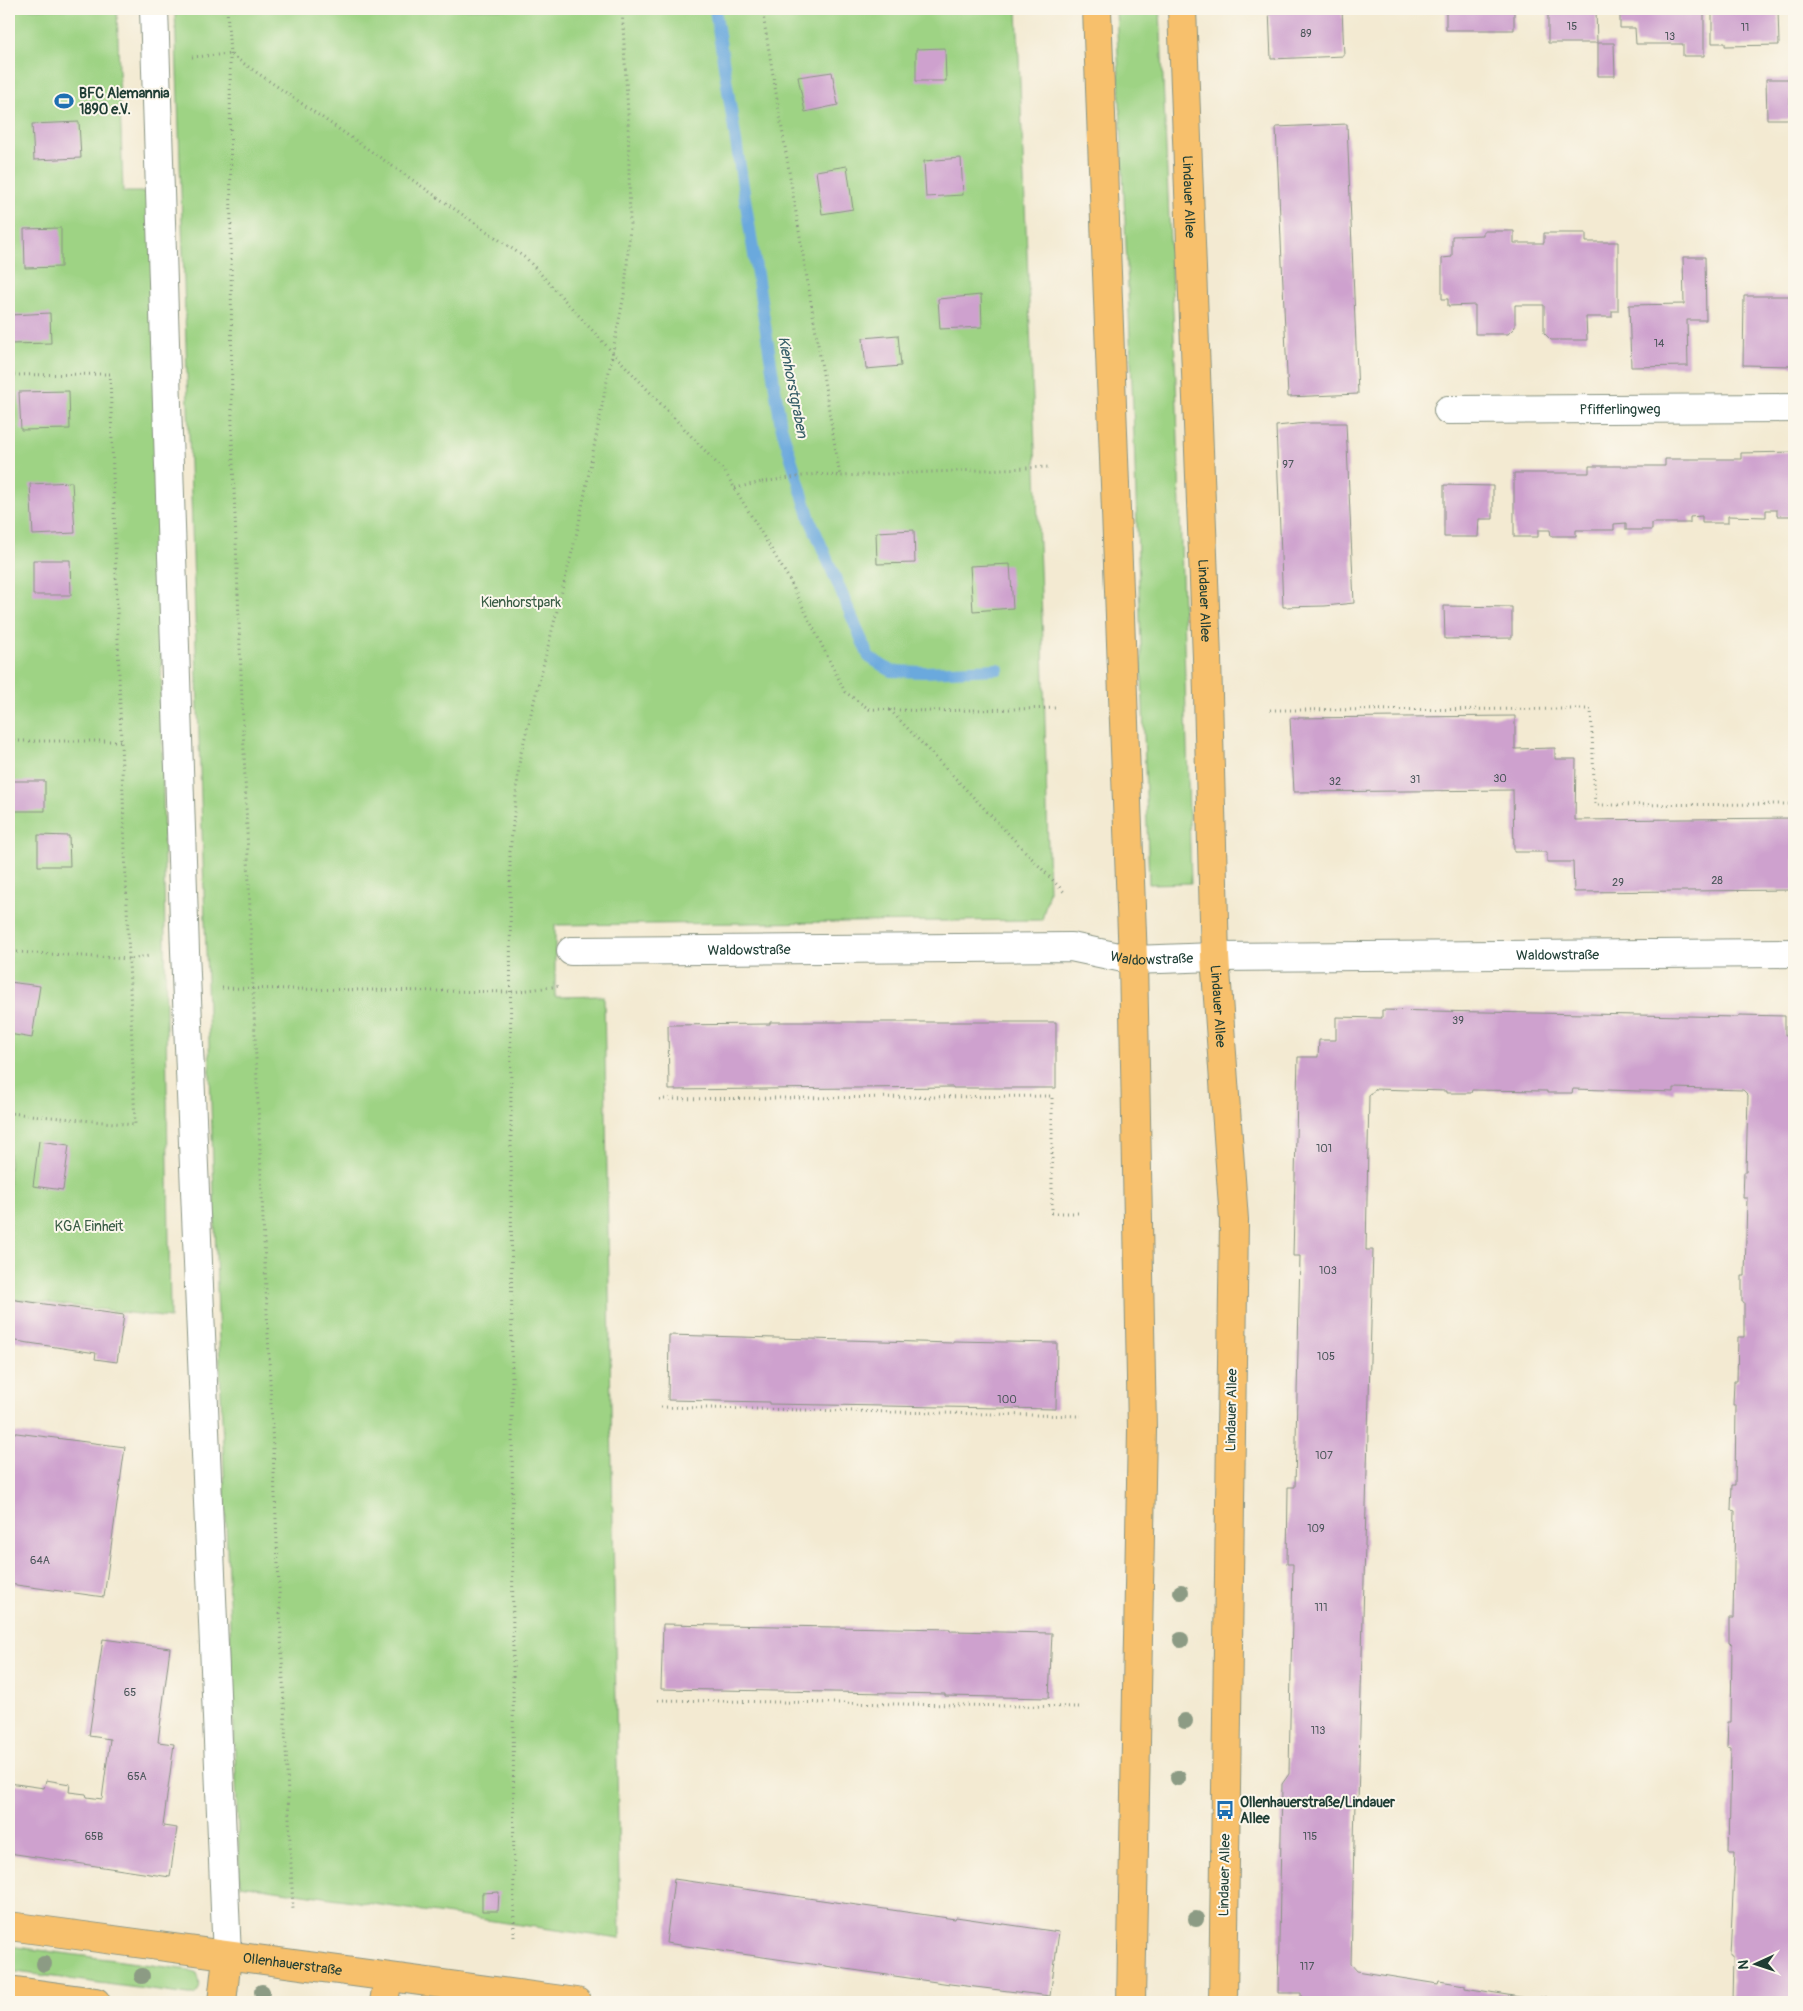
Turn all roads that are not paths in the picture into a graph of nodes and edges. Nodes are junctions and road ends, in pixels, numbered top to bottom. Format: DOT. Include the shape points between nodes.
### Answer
graph roads {
  1 [pos="154,9"];
  2 [pos="1097,9"];
  3 [pos="1182,9"];
  4 [pos="1794,408"];
  5 [pos="1448,410"];
  6 [pos="571,951"];
  7 [pos="1794,953"];
  8 [pos="1215,957"];
  9 [pos="1133,960"];
  10 [pos="9,1926"];
  11 [pos="227,1956"];
  12 [pos="9,1990"];
  13 [pos="386,1990"];
  14 [pos="96,2002"];
  15 [pos="222,2002"];
  16 [pos="577,2002"];
  17 [pos="1131,2002"];
  18 [pos="1223,2002"];
  1 -- 11 [label="street" via="186,987"];
  2 -- 9 [label="main road"];
  3 -- 8 [label="main road, Lindauer Allee"];
  4 -- 5 [label="street, Pfifferlingweg"];
  6 -- 9 [label="street, Waldowstraße" via="1071,947"];
  7 -- 8 [label="street, Waldowstraße"];
  8 -- 9 [label="street, Waldowstraße"];
  8 -- 18 [label="main road, Lindauer Allee" via="1234,1220"];
  9 -- 17 [label="main road" via="1142,1430"];
  10 -- 11 [label="main road, Ollenhauerstraße"];
  11 -- 13 [label="main road, Ollenhauerstraße"];
  11 -- 15 [label="main road"];
  12 -- 14 [label="main road"];
  13 -- 16 [label="main road, Ollenhauerstraße"];
}
